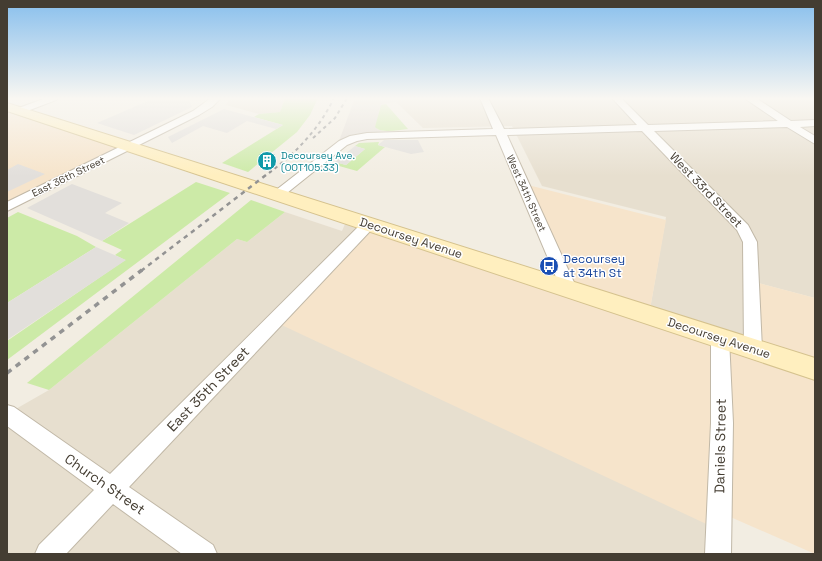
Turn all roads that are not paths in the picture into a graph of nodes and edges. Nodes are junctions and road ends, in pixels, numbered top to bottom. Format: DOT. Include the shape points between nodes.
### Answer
graph roads {
  1 [pos="61,124"];
  2 [pos="173,124"];
  3 [pos="496,124"];
  4 [pos="642,124"];
  5 [pos="784,124"];
  6 [pos="790,124"];
  7 [pos="646,128"];
  8 [pos="500,132"];
  9 [pos="815,141"];
  10 [pos="130,146"];
  11 [pos="276,194"];
  12 [pos="7,207"];
  13 [pos="369,224"];
  14 [pos="569,289"];
  15 [pos="720,338"];
  16 [pos="753,349"];
  17 [pos="815,369"];
  18 [pos="7,414"];
  19 [pos="111,489"];
  20 [pos="48,554"];
  21 [pos="204,554"];
  22 [pos="718,554"];
  1 -- 10 [label="main road, Decoursey Avenue"];
  2 -- 10 [label="street, East 36th Street"];
  3 -- 8 [label="street, West 34th Street"];
  4 -- 7 [label="street, West 33rd Street"];
  5 -- 7 [label="street"];
  6 -- 9 [label="street"];
  7 -- 8 [label="street"];
  7 -- 16 [label="street, West 33rd Street" via="743,228 750,242"];
  8 -- 11 [label="street" via="354,138 343,143"];
  8 -- 14 [label="street, West 34th Street"];
  10 -- 11 [label="main road, Decoursey Avenue"];
  10 -- 12 [label="street, East 36th Street"];
  11 -- 13 [label="main road, Decoursey Avenue"];
  13 -- 14 [label="main road, Decoursey Avenue"];
  13 -- 19 [label="street, East 35th Street"];
  14 -- 15 [label="main road, Decoursey Avenue"];
  15 -- 16 [label="main road, Decoursey Avenue"];
  15 -- 22 [label="street, Daniels Street" via="722,423"];
  16 -- 17 [label="main road, Decoursey Avenue"];
  18 -- 19 [label="street, Church Street"];
  19 -- 20 [label="street, East 35th Street"];
  19 -- 21 [label="street, Church Street"];
}
